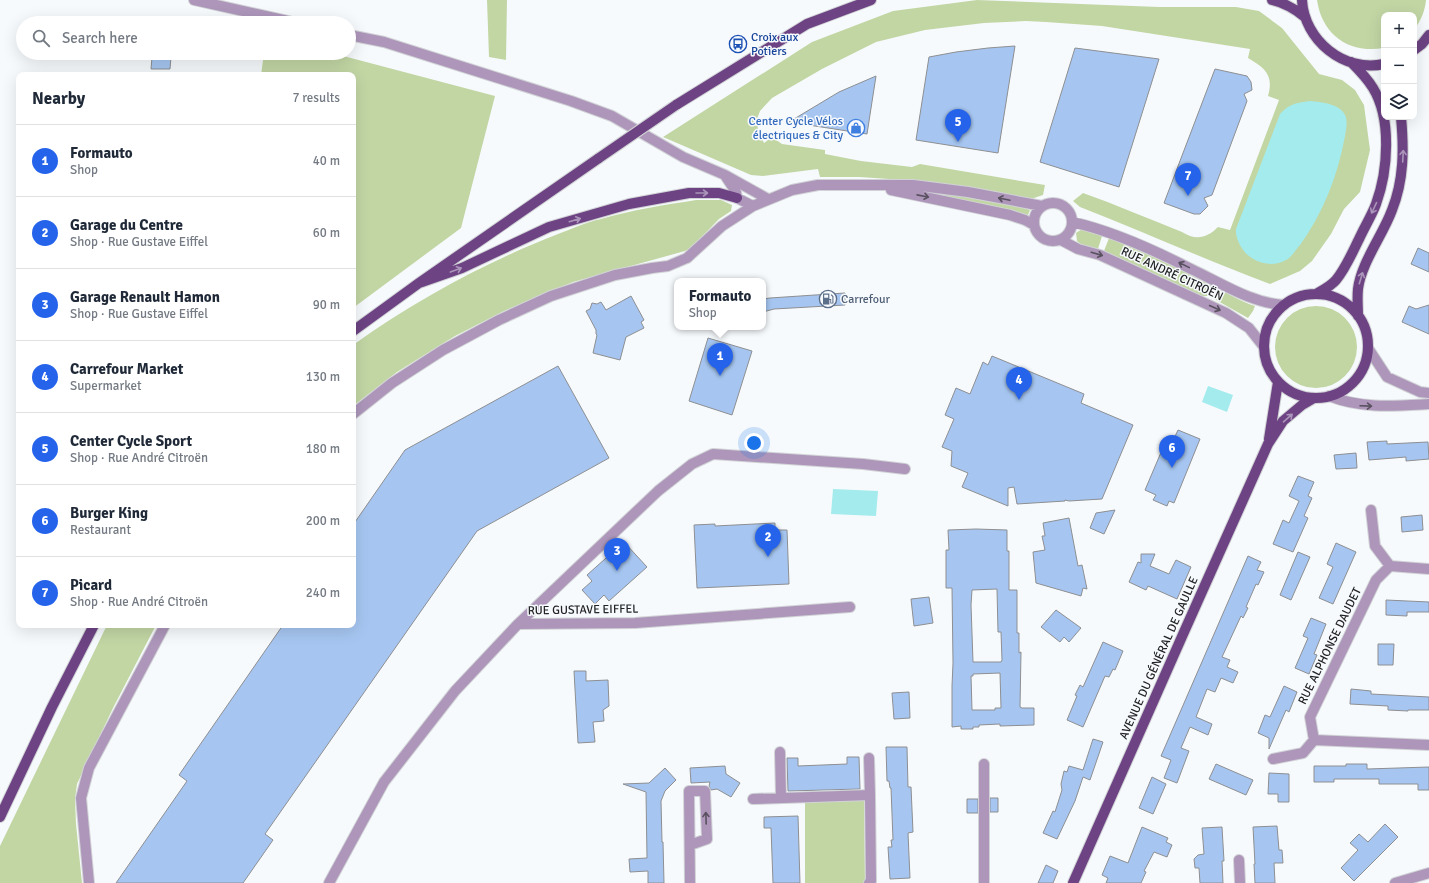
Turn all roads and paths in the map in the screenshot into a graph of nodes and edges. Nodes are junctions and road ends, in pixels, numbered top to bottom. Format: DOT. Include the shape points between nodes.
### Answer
graph roads {
  1 [pos="194,0"];
  2 [pos="871,0"];
  3 [pos="1272,0"];
  4 [pos="1302,0"];
  5 [pos="266,16"];
  6 [pos="1305,17"];
  7 [pos="1429,35"];
  8 [pos="356,37"];
  9 [pos="1422,45"];
  10 [pos="1351,62"];
  11 [pos="1381,64"];
  12 [pos="1401,120"];
  13 [pos="725,175"];
  14 [pos="871,186"];
  15 [pos="737,198"];
  16 [pos="768,199"];
  17 [pos="753,206"];
  18 [pos="1042,206"];
  19 [pos="1072,222"];
  20 [pos="1034,226"];
  21 [pos="1061,240"];
  22 [pos="419,283"];
  23 [pos="1316,294"];
  24 [pos="1284,305"];
  25 [pos="1358,316"];
  26 [pos="356,329"];
  27 [pos="1264,346"];
  28 [pos="1368,348"];
  29 [pos="1278,382"];
  30 [pos="1429,393"];
  31 [pos="1329,396"];
  32 [pos="1314,398"];
  33 [pos="1429,404"];
  34 [pos="356,412"];
  35 [pos="1268,444"];
  36 [pos="905,469"];
  37 [pos="1371,510"];
  38 [pos="1390,566"];
  39 [pos="1429,569"];
  40 [pos="850,607"];
  41 [pos="518,624"];
  42 [pos="92,628"];
  43 [pos="163,628"];
  44 [pos="1314,740"];
  45 [pos="1429,745"];
  46 [pos="780,752"];
  47 [pos="869,758"];
  48 [pos="1273,759"];
  49 [pos="984,764"];
  50 [pos="870,795"];
  51 [pos="781,797"];
  52 [pos="753,799"];
  53 [pos="0,817"];
  54 [pos="690,846"];
  55 [pos="1239,860"];
  56 [pos="1429,873"];
  57 [pos="89,883"];
  58 [pos="329,883"];
  59 [pos="690,883"];
  60 [pos="870,883"];
  61 [pos="984,883"];
  62 [pos="1073,883"];
  63 [pos="1240,883"];
  64 [pos="1395,883"];
  1 -- 5 [label="street"];
  2 -- 22 [label="main road, bridge" via="807,24 676,105"];
  3 -- 6 [label="main road" via="1279,1"];
  4 -- 6 [label="main road"];
  6 -- 10 [label="main road" via="1322,45 1336,56"];
  7 -- 9 [label="main road"];
  8 -- 13 [label="street" via="391,45 612,116 683,157"];
  10 -- 11 [label="main road"];
  10 -- 23 [label="main road, one-way" via="1374,89 1381,107 1387,157 1385,171 1376,205 1351,256 1336,280"];
  25 -- 12 [label="main road, one-way" via="1358,288 1362,273 1392,211 1400,185 1404,142"];
  13 -- 15 [label="street"];
  13 -- 16 [label="street"];
  14 -- 16 [label="street" via="818,185 792,190"];
  18 -- 14 [label="street, one-way" via="913,185"];
  14 -- 20 [label="street, one-way" via="1010,215"];
  15 -- 17 [label="street"];
  22 -- 15 [label="main road, one-way" via="462,268 549,227 629,204 689,193 719,193"];
  16 -- 17 [label="street"];
  17 -- 34 [label="street" via="722,226 686,258 668,266 615,275 551,296 499,320 443,350 392,383"];
  18 -- 19 [label="street" via="1052,203 1064,206"];
  18 -- 20 [label="street" via="1035,214"];
  19 -- 21 [label="street" via="1070,232"];
  24 -- 19 [label="street, RUE ANDRÉ CITROËN, one-way" via="1260,301 1242,294 1174,260 1107,232"];
  20 -- 21 [label="street" via="1045,240"];
  21 -- 27 [label="street, RUE ANDRÉ CITROËN, one-way" via="1078,250 1100,255 1226,313 1249,328"];
  22 -- 26 [label="main road"];
  23 -- 24 [label="main road" via="1294,299"];
  23 -- 25 [label="main road" via="1340,300"];
  24 -- 27 [label="main road" via="1269,323"];
  25 -- 28 [label="main road" via="1366,332"];
  27 -- 29 [label="main road" via="1270,372"];
  28 -- 30 [label="street" via="1387,377 1420,392"];
  28 -- 31 [label="main road" via="1366,359 1356,379"];
  29 -- 32 [label="main road" via="1301,396"];
  29 -- 35 [label="main road, AVENUE DU GÉNÉRAL DE GAULLE"];
  31 -- 32 [label="main road"];
  31 -- 33 [label="street, one-way" via="1360,405"];
  35 -- 32 [label="main road, AVENUE DU GÉNÉRAL DE GAULLE, one-way" via="1283,421"];
  35 -- 62 [label="main road, AVENUE DU GÉNÉRAL DE GAULLE"];
  36 -- 41 [label="street" via="713,454 692,464 658,491"];
  37 -- 38 [label="street" via="1375,546"];
  38 -- 39 [label="street"];
  38 -- 44 [label="street, RUE ALPHONSE DAUDET" via="1376,580 1310,717"];
  40 -- 41 [label="street, RUE GUSTAVE EIFFEL" via="635,623"];
  41 -- 58 [label="street, RUE GUSTAVE EIFFEL" via="455,691 384,782"];
  42 -- 53 [label="main road"];
  43 -- 57 [label="street" via="89,768 81,798"];
  44 -- 45 [label="street"];
  44 -- 48 [label="street" via="1302,753"];
  46 -- 51 [label="street"];
  47 -- 50 [label="street"];
  49 -- 61 [label="street"];
  50 -- 51 [label="street"];
  50 -- 60 [label="street"];
  51 -- 52 [label="street"];
  54 -- 54 [label="street, one-way" via="707,839 705,791 689,791"];
  54 -- 59 [label="street"];
  55 -- 63 [label="street"];
  56 -- 64 [label="street"];
}
